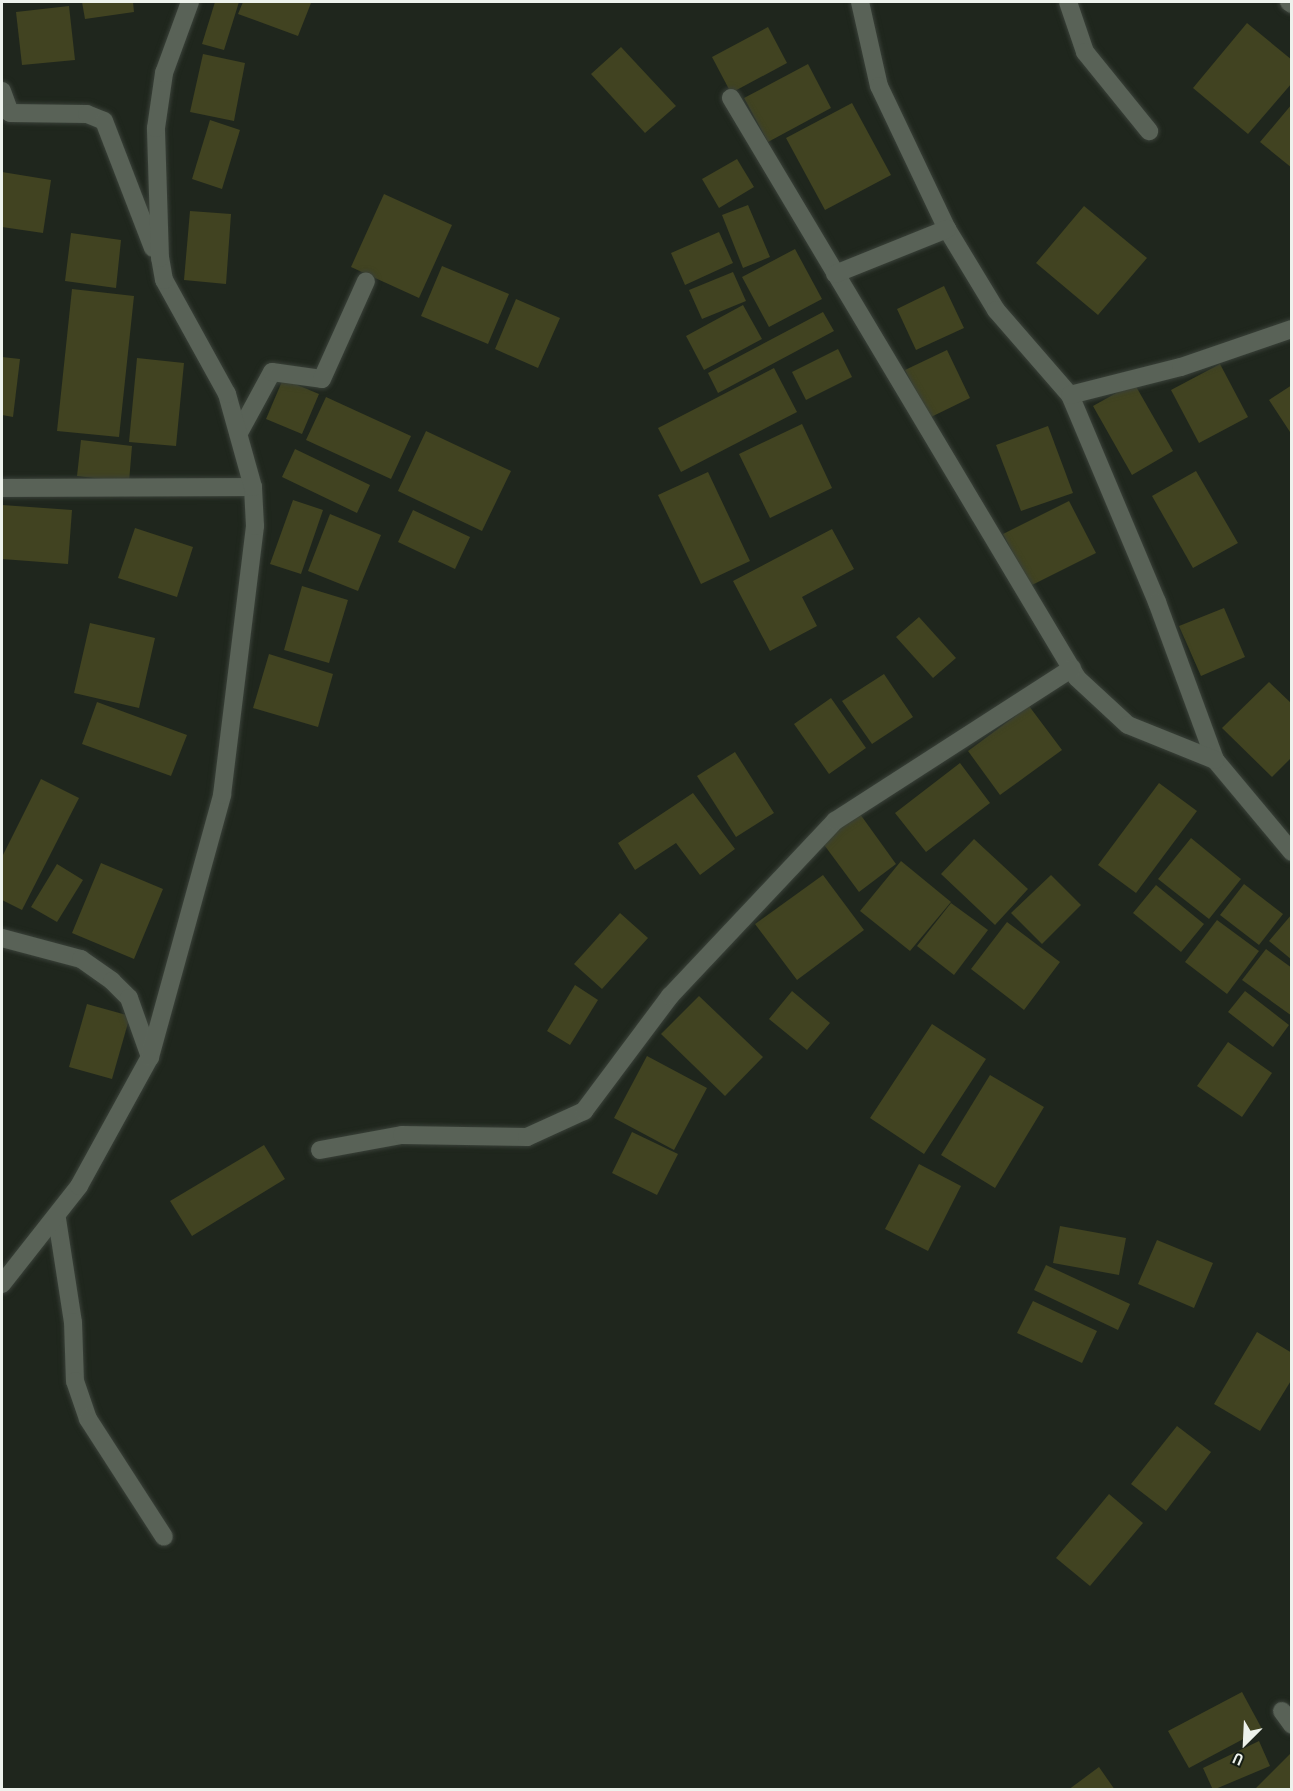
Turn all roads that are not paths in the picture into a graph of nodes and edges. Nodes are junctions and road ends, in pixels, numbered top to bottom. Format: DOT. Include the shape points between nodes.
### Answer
graph roads {
  1 [pos="190,2"];
  2 [pos="860,2"];
  3 [pos="1068,2"];
  4 [pos="2,91"];
  5 [pos="731,98"];
  6 [pos="5,114"];
  7 [pos="1149,131"];
  8 [pos="947,229"];
  9 [pos="835,274"];
  10 [pos="164,280"];
  11 [pos="366,281"];
  12 [pos="1292,329"];
  13 [pos="1070,395"];
  14 [pos="240,431"];
  15 [pos="253,487"];
  16 [pos="2,488"];
  17 [pos="1072,668"];
  18 [pos="1215,760"];
  19 [pos="1292,852"];
  20 [pos="2,938"];
  21 [pos="150,1057"];
  22 [pos="320,1150"];
  23 [pos="57,1219"];
  24 [pos="2,1284"];
  25 [pos="164,1537"];
  1 -- 10 [label="street" via="164,73 156,128"];
  2 -- 8 [label="street" via="879,86"];
  3 -- 7 [label="street" via="1085,52"];
  4 -- 6 [label="street"];
  5 -- 9 [label="street"];
  6 -- 10 [label="street" via="87,114 104,122"];
  8 -- 9 [label="street"];
  8 -- 13 [label="street" via="996,310"];
  9 -- 17 [label="street"];
  10 -- 14 [label="street" via="227,394"];
  11 -- 14 [label="street" via="322,379 272,372"];
  12 -- 13 [label="street" via="1181,367"];
  13 -- 18 [label="street" via="1140,559"];
  14 -- 15 [label="street"];
  15 -- 16 [label="street"];
  15 -- 21 [label="street" via="255,526 222,795"];
  17 -- 18 [label="street" via="1128,725"];
  17 -- 22 [label="street" via="835,820 670,996 584,1111 527,1137 402,1135"];
  18 -- 19 [label="street"];
  20 -- 21 [label="street" via="81,960 112,981 129,998"];
  21 -- 23 [label="street"];
  23 -- 24 [label="street"];
  23 -- 25 [label="street" via="73,1322 75,1381 88,1419"];
}
